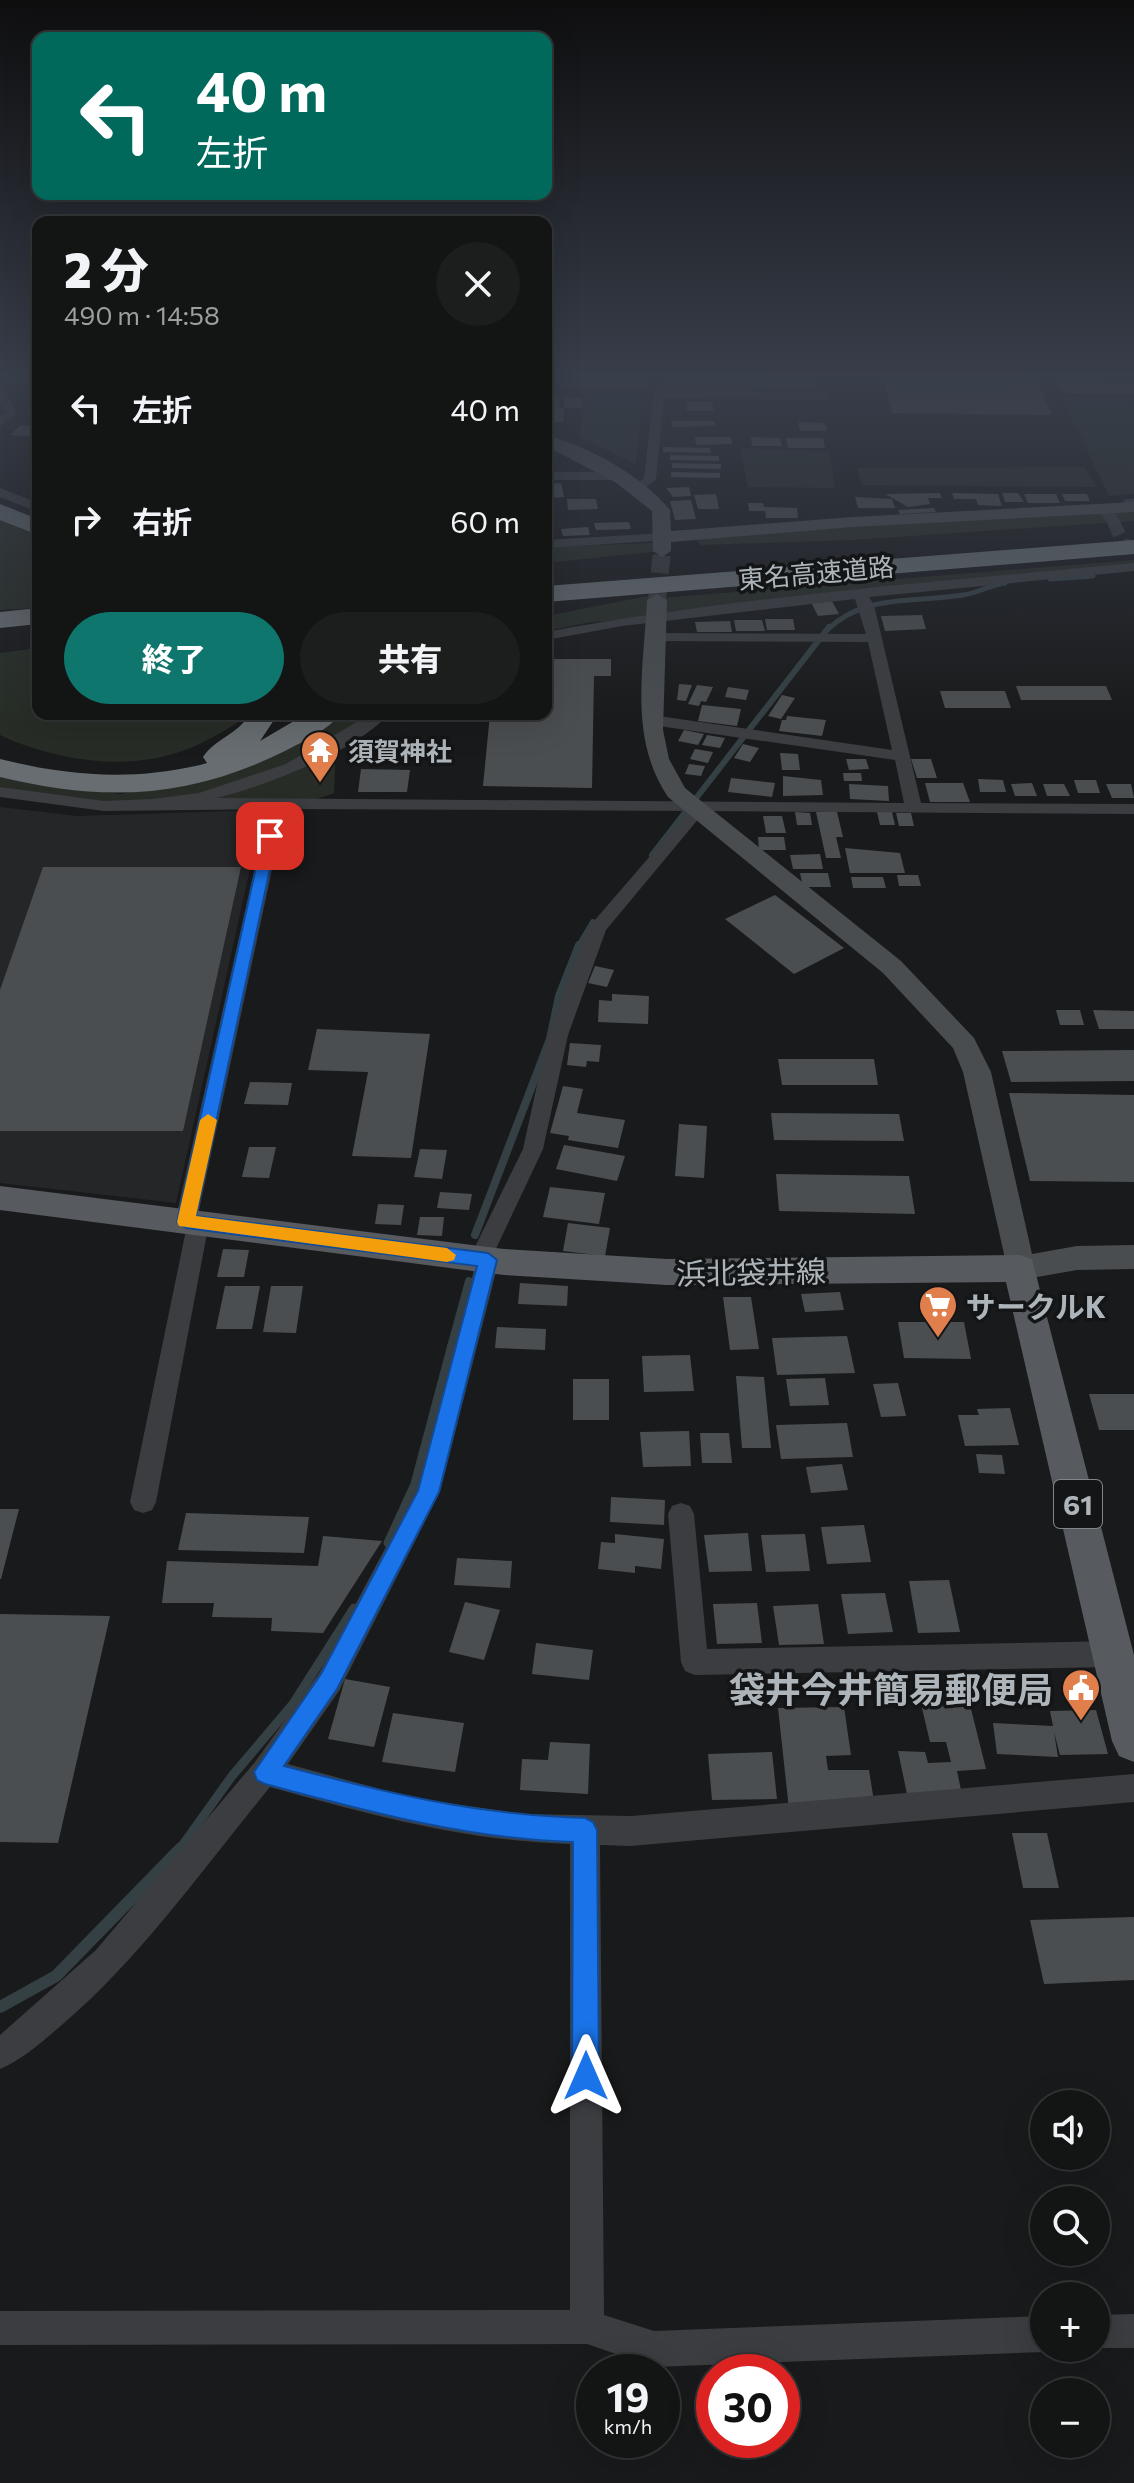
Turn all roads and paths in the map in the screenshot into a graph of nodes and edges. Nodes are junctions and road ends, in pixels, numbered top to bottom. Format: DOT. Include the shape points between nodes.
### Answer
graph roads {
  1 [pos="641,491"];
  2 [pos="0,492"];
  3 [pos="32,505"];
  4 [pos="1134,507"];
  5 [pos="0,511"];
  6 [pos="1118,520"];
  7 [pos="32,525"];
  8 [pos="552,544"];
  9 [pos="663,544"];
  10 [pos="1032,555"];
  11 [pos="1133,558"];
  12 [pos="552,574"];
  13 [pos="552,594"];
  14 [pos="859,594"];
  15 [pos="552,611"];
  16 [pos="32,617"];
  17 [pos="658,619"];
  18 [pos="0,620"];
  19 [pos="32,634"];
  20 [pos="552,635"];
  21 [pos="0,637"];
  22 [pos="875,638"];
  23 [pos="261,720"];
  24 [pos="317,720"];
  25 [pos="373,720"];
  26 [pos="652,720"];
  27 [pos="0,750"];
  28 [pos="902,756"];
  29 [pos="0,768"];
  30 [pos="0,792"];
  31 [pos="168,803"];
  32 [pos="277,805"];
  33 [pos="914,809"];
  34 [pos="1134,809"];
  35 [pos="694,810"];
  36 [pos="0,1198"];
  37 [pos="192,1222"];
  38 [pos="1134,1257"];
  39 [pos="484,1259"];
  40 [pos="1020,1268"];
  41 [pos="143,1502"];
  42 [pos="681,1514"];
  43 [pos="1114,1654"];
  44 [pos="1134,1741"];
  45 [pos="265,1772"];
  46 [pos="1134,1788"];
  47 [pos="585,1830"];
  48 [pos="0,2053"];
  49 [pos="587,2327"];
  50 [pos="0,2328"];
  51 [pos="1134,2331"];
  52 [pos="1110,2332"];
  53 [pos="1030,2335"];
  1 -- 9 [label="street" via="661,510"];
  2 -- 3 [label="street"];
  4 -- 6 [label="street"];
  5 -- 7 [label="highway"];
  6 -- 9 [label="street" via="853,522"];
  6 -- 12 [label="highway, 東名高速道路"];
  8 -- 9 [label="street"];
  10 -- 11 [label="highway, 東名高速道路"];
  10 -- 13 [label="highway, 東名高速道路"];
  10 -- 15 [label="highway" via="626,598"];
  11 -- 14 [label="street"];
  14 -- 17 [label="street"];
  14 -- 22 [label="street"];
  16 -- 18 [label="highway"];
  17 -- 20 [label="street"];
  17 -- 22 [label="street"];
  17 -- 26 [label="street"];
  19 -- 21 [label="highway"];
  22 -- 28 [label="street"];
  23 -- 27 [label="highway" via="239,744 218,756 148,772 66,772"];
  24 -- 29 [label="highway" via="231,768 191,778 98,786 59,783"];
  25 -- 31 [label="street" via="336,746 264,781"];
  26 -- 28 [label="street"];
  26 -- 35 [label="street" via="658,759 676,792"];
  28 -- 33 [label="street"];
  30 -- 31 [label="street" via="86,806"];
  31 -- 32 [label="street"];
  32 -- 35 [label="street"];
  32 -- 37 [label="street"];
  33 -- 34 [label="street"];
  33 -- 35 [label="street"];
  35 -- 39 [label="street" via="597,928 558,1035 533,1149"];
  35 -- 40 [label="street" via="892,967 965,1044 977,1072"];
  36 -- 37 [label="main road, 浜北袋井線"];
  37 -- 39 [label="main road, 浜北袋井線"];
  37 -- 41 [label="street"];
  38 -- 40 [label="street" via="1077,1258"];
  39 -- 40 [label="main road, 浜北袋井線" via="667,1272"];
  39 -- 45 [label="street" via="428,1492 329,1682"];
  40 -- 43 [label="main road, 61"];
  42 -- 43 [label="street" via="695,1662"];
  43 -- 44 [label="main road, 61"];
  45 -- 47 [label="street" via="413,1812 523,1828"];
  45 -- 48 [label="street" via="107,1961"];
  46 -- 47 [label="street" via="631,1831"];
  47 -- 49 [label="street"];
  49 -- 50 [label="street"];
  49 -- 53 [label="street" via="654,2349"];
  51 -- 52 [label="street"];
}
